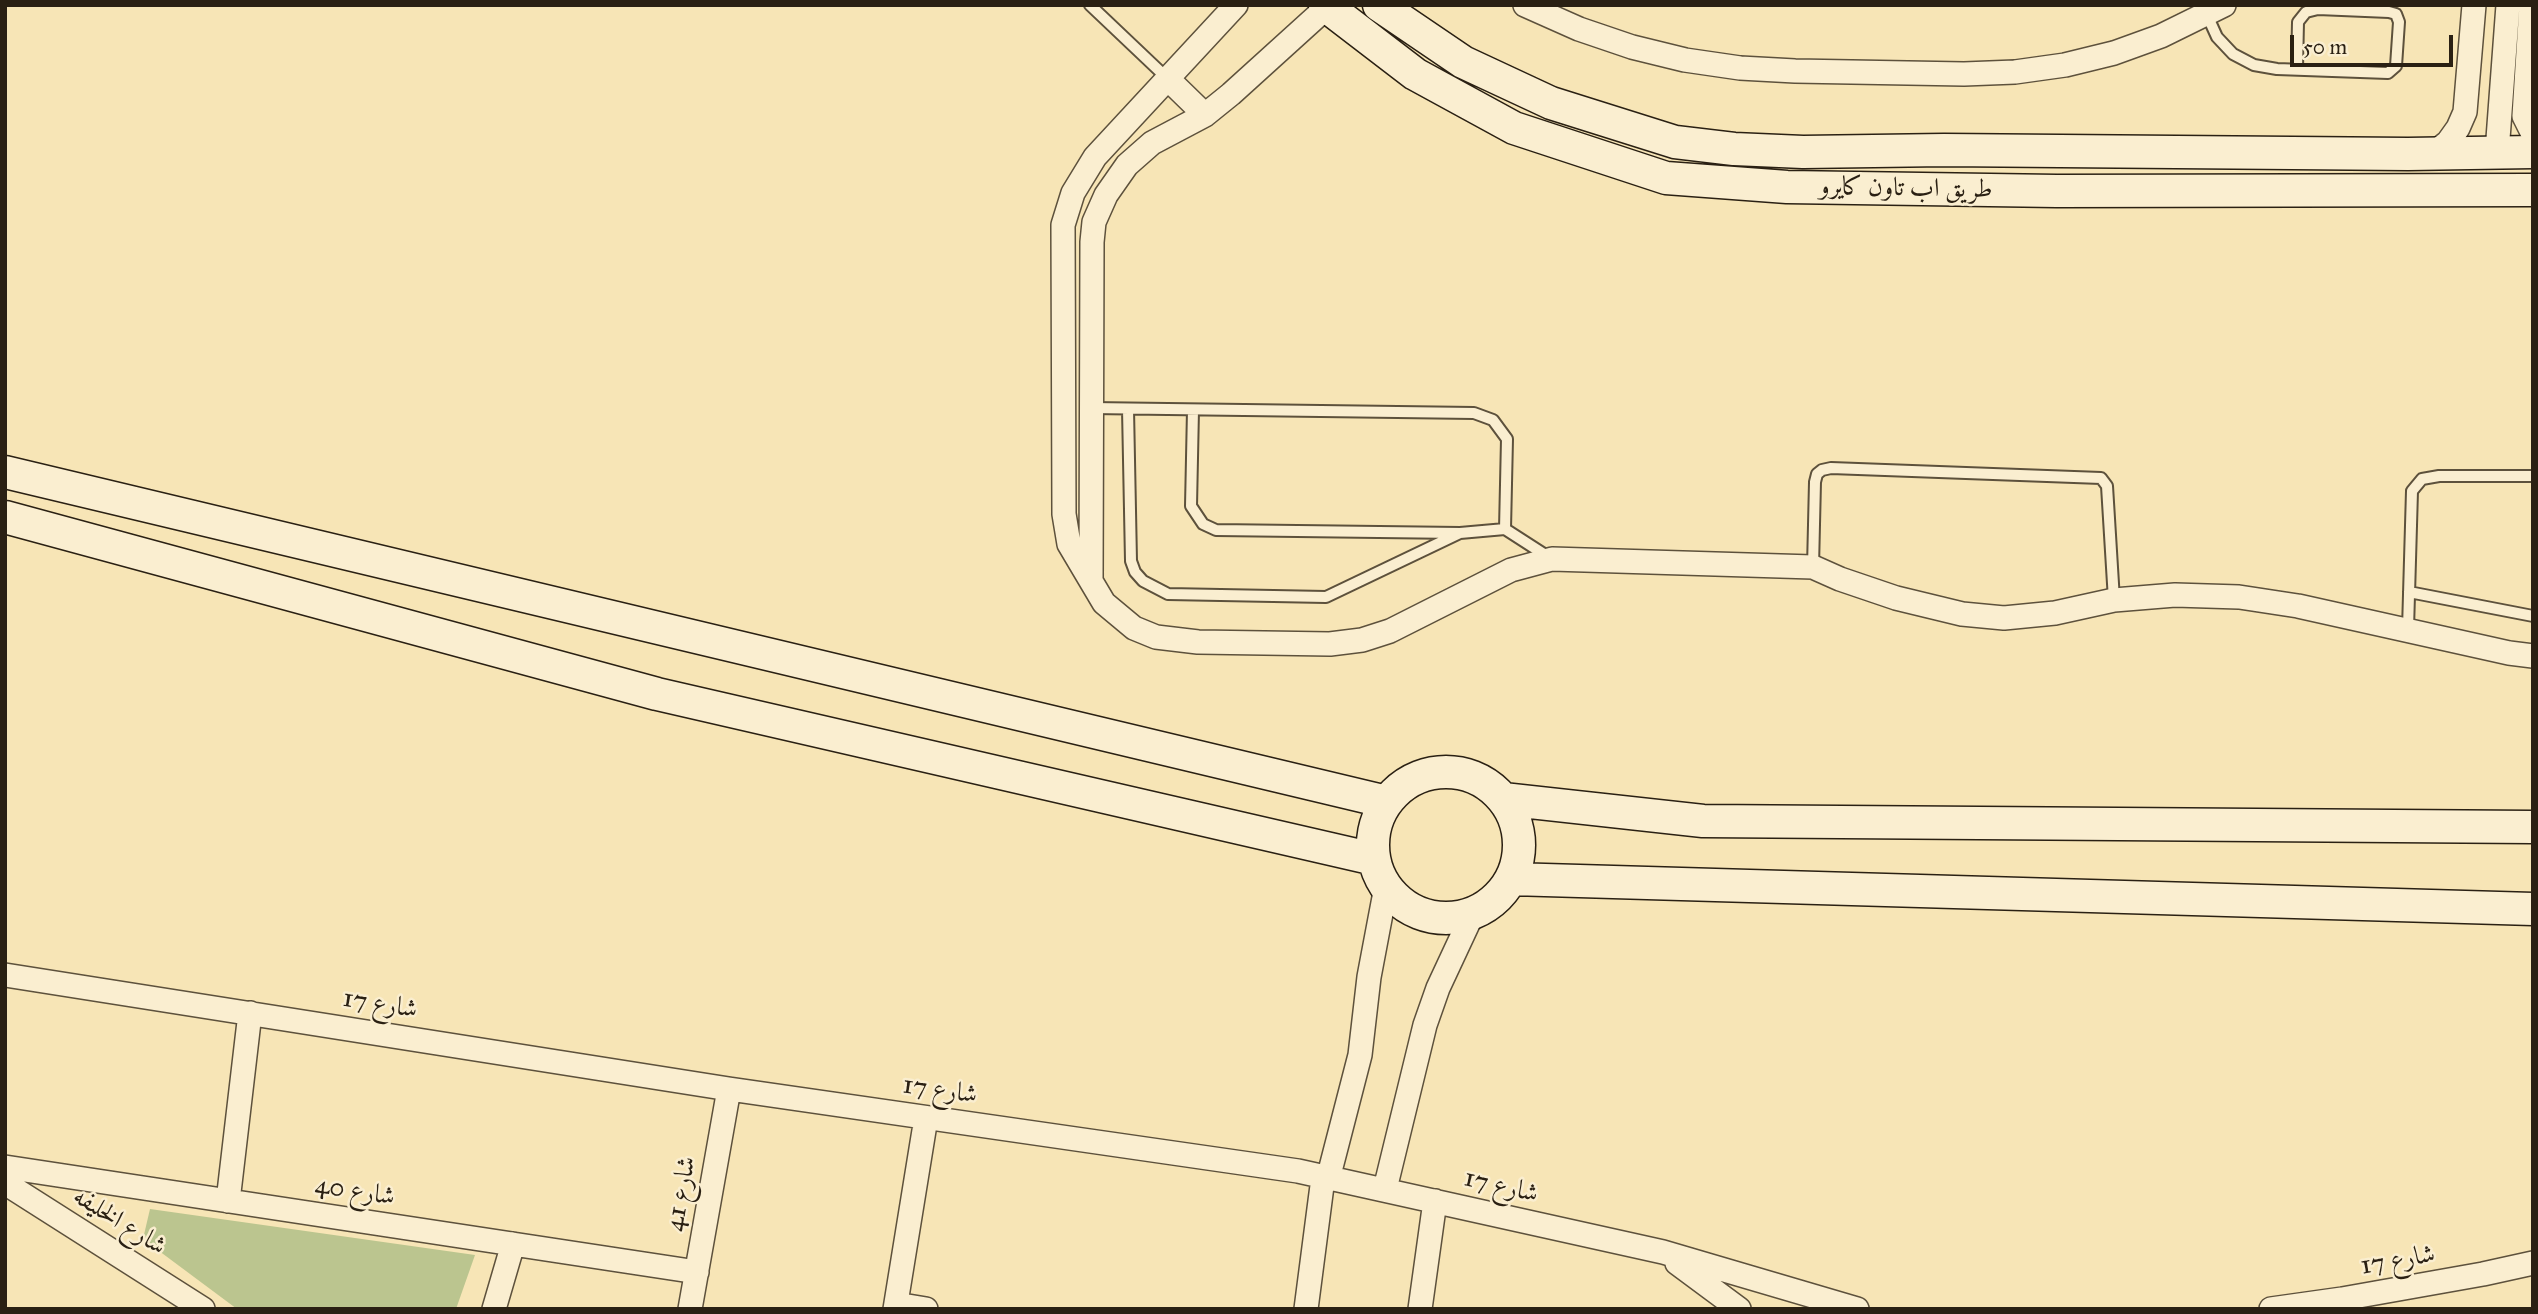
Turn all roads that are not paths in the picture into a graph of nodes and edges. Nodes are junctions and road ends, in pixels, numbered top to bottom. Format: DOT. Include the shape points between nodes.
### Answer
graph roads {
  1 [pos="1090,5"];
  2 [pos="1236,5"];
  3 [pos="1379,5"];
  4 [pos="1525,5"];
  5 [pos="2474,5"];
  6 [pos="2508,5"];
  7 [pos="2531,5"];
  8 [pos="1326,6"];
  9 [pos="2216,10"];
  10 [pos="2297,69"];
  11 [pos="1168,79"];
  12 [pos="2466,95"];
  13 [pos="2501,97"];
  14 [pos="2524,99"];
  15 [pos="1205,115"];
  16 [pos="2533,134"];
  17 [pos="1944,150"];
  18 [pos="2210,152"];
  19 [pos="2497,152"];
  20 [pos="2533,152"];
  21 [pos="2434,153"];
  22 [pos="1787,187"];
  23 [pos="2533,190"];
  24 [pos="2057,191"];
  25 [pos="1091,408"];
  26 [pos="1063,409"];
  27 [pos="1128,409"];
  28 [pos="1194,410"];
  29 [pos="5,472"];
  30 [pos="2533,476"];
  31 [pos="5,517"];
  32 [pos="1504,529"];
  33 [pos="1460,533"];
  34 [pos="1552,559"];
  35 [pos="1813,567"];
  36 [pos="1091,580"];
  37 [pos="2409,592"];
  38 [pos="2114,600"];
  39 [pos="2533,616"];
  40 [pos="2408,629"];
  41 [pos="2533,656"];
  42 [pos="1503,799"];
  43 [pos="1387,802"];
  44 [pos="2533,827"];
  45 [pos="1380,873"];
  46 [pos="1511,879"];
  47 [pos="2533,909"];
  48 [pos="1473,913"];
  49 [pos="5,975"];
  50 [pos="250,1013"];
  51 [pos="729,1089"];
  52 [pos="926,1118"];
  53 [pos="5,1167"];
  54 [pos="1326,1178"];
  55 [pos="5,1184"];
  56 [pos="1385,1189"];
  57 [pos="228,1201"];
  58 [pos="1435,1201"];
  59 [pos="513,1244"];
  60 [pos="1663,1252"];
  61 [pos="2533,1263"];
  62 [pos="697,1272"];
  63 [pos="896,1306"];
  64 [pos="203,1309"];
  65 [pos="494,1309"];
  66 [pos="690,1309"];
  67 [pos="926,1309"];
  68 [pos="1307,1309"];
  69 [pos="1420,1309"];
  70 [pos="1739,1309"];
  71 [pos="1857,1309"];
  72 [pos="2271,1309"];
  1 -- 11 [label="lane"];
  2 -- 11 [label="street"];
  3 -- 17 [label="main road, طريق اب تاون كايرو" via="1463,62 1538,97 1675,142 1803,152"];
  4 -- 9 [label="street" via="1579,29 1685,60 1795,71 1964,74 2065,65 2113,53"];
  5 -- 12 [label="street"];
  6 -- 13 [label="street"];
  7 -- 14 [label="street"];
  8 -- 15 [label="street"];
  8 -- 22 [label="main road, طريق اب تاون كايرو" via="1415,74 1514,128 1666,178"];
  9 -- 10 [label="lane" via="2217,37 2233,54 2254,65"];
  10 -- 10 [label="lane" via="2298,22 2306,12 2396,14 2396,66 2388,73"];
  11 -- 15 [label="street"];
  11 -- 26 [label="street" via="1095,157 1073,193 1063,225"];
  12 -- 13 [label="street"];
  12 -- 21 [label="street" via="2458,128"];
  13 -- 14 [label="street"];
  13 -- 19 [label="street"];
  14 -- 16 [label="street" via="2524,116"];
  15 -- 25 [label="street" via="1152,143 1127,165 1094,222"];
  17 -- 18 [label="main road, طريق اب تاون كايرو"];
  17 -- 22 [label="main road" via="1934,167 1831,174"];
  18 -- 21 [label="main road, طريق اب تاون كايرو"];
  18 -- 24 [label="main road" via="2144,165 2076,169 2065,176"];
  19 -- 20 [label="main road, طريق اب تاون كايرو"];
  19 -- 21 [label="main road, طريق اب تاون كايرو"];
  22 -- 24 [label="main road, طريق اب تاون كايرو"];
  23 -- 24 [label="main road, طريق اب تاون كايرو"];
  25 -- 26 [label="street"];
  25 -- 27 [label="lane"];
  25 -- 36 [label="street"];
  26 -- 36 [label="street" via="1064,514 1069,544"];
  27 -- 28 [label="lane"];
  27 -- 33 [label="lane" via="1130,561 1143,582 1168,594 1326,597"];
  28 -- 32 [label="lane" via="1474,413 1493,419 1507,439"];
  28 -- 33 [label="lane" via="1191,506 1203,524 1216,530 1244,531"];
  29 -- 43 [label="main road"];
  30 -- 37 [label="lane" via="2422,479 2412,491"];
  31 -- 45 [label="main road" via="657,694"];
  32 -- 33 [label="lane"];
  32 -- 34 [label="lane"];
  34 -- 35 [label="street"];
  34 -- 36 [label="street" via="1511,570 1390,631 1330,644 1156,637 1117,616"];
  35 -- 38 [label="street" via="1896,598 1962,614 2004,618"];
  35 -- 38 [label="lane" via="1815,482 1822,470 2101,478 2107,486"];
  37 -- 39 [label="lane"];
  37 -- 40 [label="lane"];
  38 -- 40 [label="street" via="2175,595 2239,597"];
  40 -- 41 [label="street"];
  42 -- 43 [label="main road" via="1480,781 1452,772 1422,776"];
  42 -- 44 [label="main road" via="1703,821"];
  42 -- 46 [label="main road" via="1519,838"];
  43 -- 45 [label="main road" via="1374,829"];
  45 -- 48 [label="main road" via="1396,899 1425,915 1441,918"];
  45 -- 54 [label="street" via="1360,1055"];
  46 -- 47 [label="main road"];
  46 -- 48 [label="main road" via="1495,899"];
  48 -- 56 [label="street" via="1425,1025"];
  49 -- 50 [label="street, شارع 17"];
  50 -- 51 [label="street, شارع 17"];
  50 -- 57 [label="street"];
  51 -- 52 [label="street, شارع 17"];
  51 -- 62 [label="street, شارع 41"];
  52 -- 54 [label="street, شارع 17"];
  52 -- 63 [label="street"];
  53 -- 57 [label="street, شارع 40"];
  54 -- 56 [label="street, شارع 17"];
  54 -- 68 [label="street"];
  55 -- 64 [label="street, شارع الخليفه"];
  56 -- 58 [label="street, شارع 17"];
  57 -- 59 [label="street, شارع 40"];
  58 -- 60 [label="street, شارع 17"];
  58 -- 69 [label="street"];
  59 -- 62 [label="street, شارع 40"];
  59 -- 65 [label="street"];
  60 -- 70 [label="street"];
  60 -- 71 [label="street, شارع 17"];
  61 -- 72 [label="street, شارع 17"];
  62 -- 66 [label="street, شارع 41"];
  63 -- 67 [label="street"];
}
